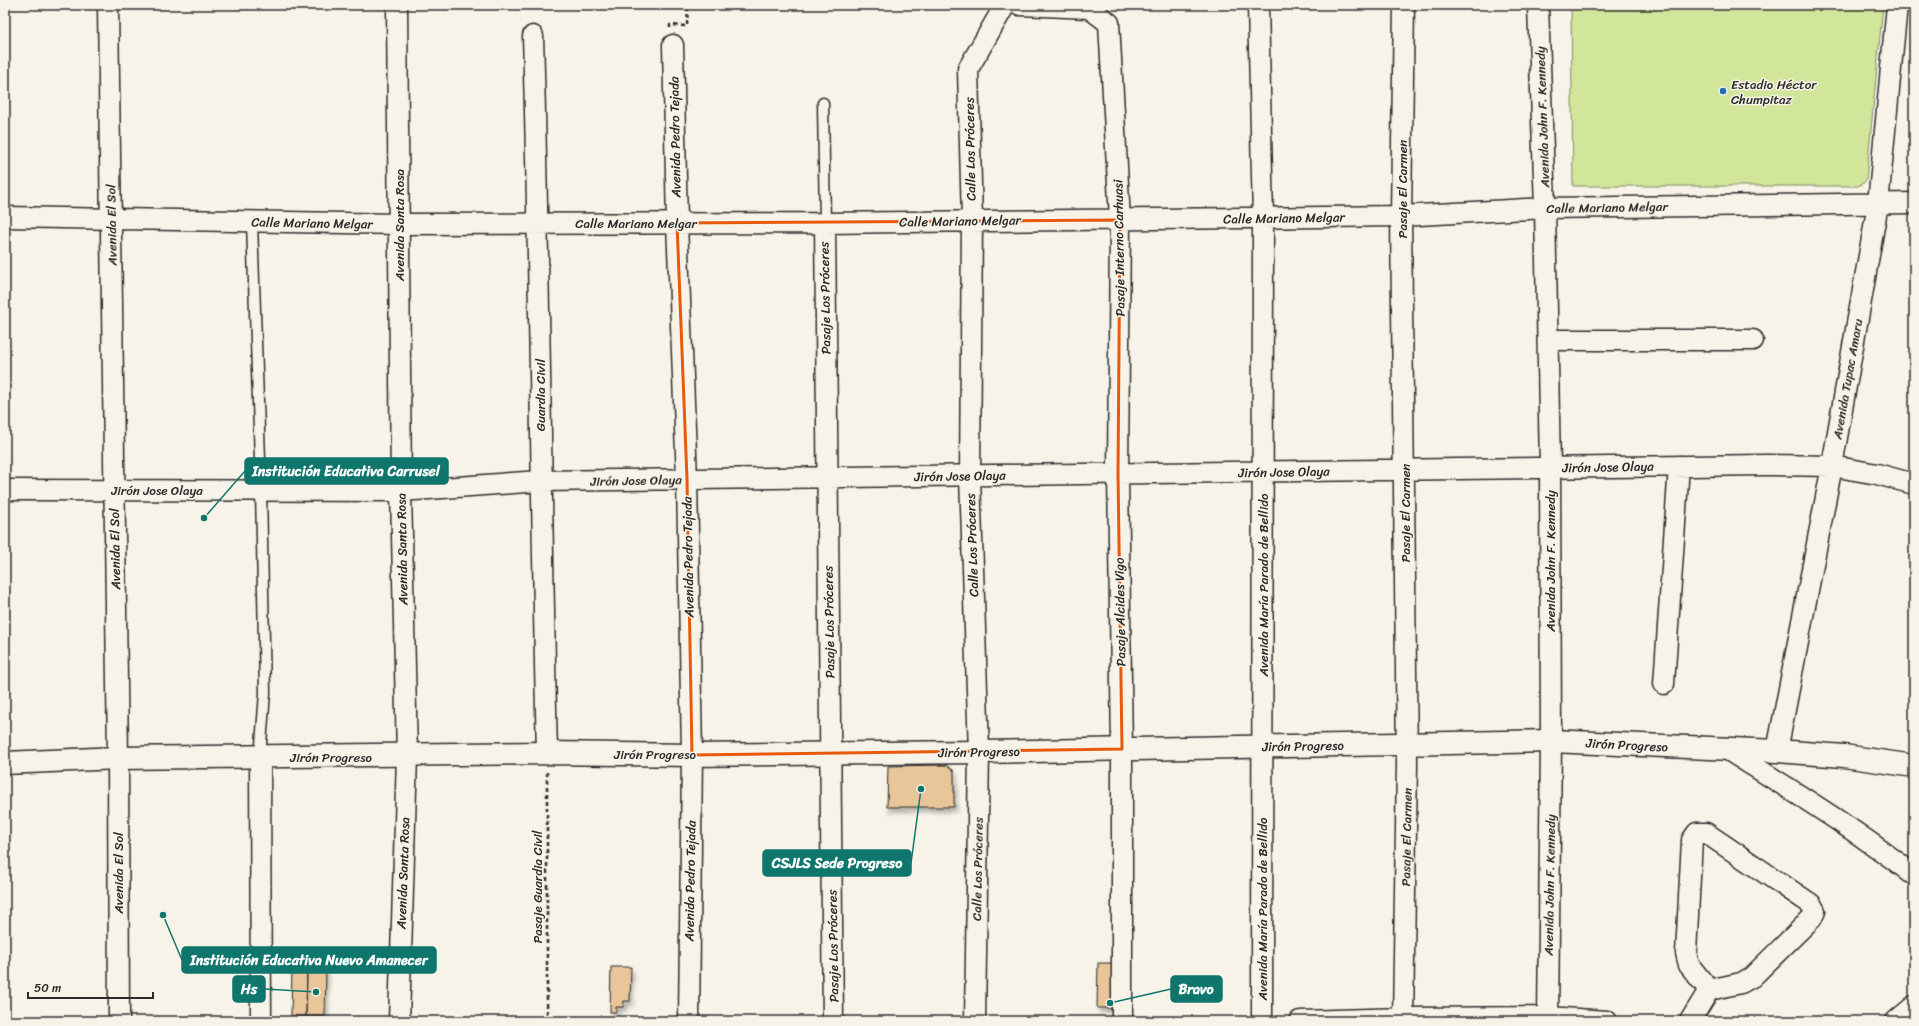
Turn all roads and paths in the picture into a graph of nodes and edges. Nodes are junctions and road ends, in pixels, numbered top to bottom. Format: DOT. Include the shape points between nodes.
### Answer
graph roads {
  1 [pos="108,5"];
  2 [pos="397,5"];
  3 [pos="1005,5"];
  4 [pos="1020,5"];
  5 [pos="1258,5"];
  6 [pos="1404,5"];
  7 [pos="1538,5"];
  8 [pos="1897,5"];
  9 [pos="532,36"];
  10 [pos="673,45"];
  11 [pos="823,103"];
  12 [pos="1914,203"];
  13 [pos="1878,204"];
  14 [pos="1545,208"];
  15 [pos="1401,216"];
  16 [pos="5,217"];
  17 [pos="1263,218"];
  18 [pos="111,219"];
  19 [pos="1120,220"];
  20 [pos="972,221"];
  21 [pos="252,222"];
  22 [pos="538,223"];
  23 [pos="677,223"];
  24 [pos="825,223"];
  25 [pos="399,224"];
  26 [pos="1548,340"];
  27 [pos="1753,340"];
  28 [pos="1679,466"];
  29 [pos="1832,466"];
  30 [pos="1550,467"];
  31 [pos="1405,470"];
  32 [pos="1264,472"];
  33 [pos="1118,474"];
  34 [pos="970,476"];
  35 [pos="827,478"];
  36 [pos="687,479"];
  37 [pos="540,481"];
  38 [pos="1914,484"];
  39 [pos="5,490"];
  40 [pos="114,490"];
  41 [pos="261,490"];
  42 [pos="401,491"];
  43 [pos="1664,684"];
  44 [pos="1551,741"];
  45 [pos="1406,744"];
  46 [pos="1263,747"];
  47 [pos="1122,749"];
  48 [pos="1728,750"];
  49 [pos="1777,751"];
  50 [pos="979,752"];
  51 [pos="547,753"];
  52 [pos="830,753"];
  53 [pos="692,755"];
  54 [pos="407,756"];
  55 [pos="260,757"];
  56 [pos="118,758"];
  57 [pos="5,763"];
  58 [pos="1914,766"];
  59 [pos="1914,875"];
  60 [pos="1709,990"];
  61 [pos="1914,1006"];
  62 [pos="1403,1019"];
  63 [pos="1548,1019"];
  64 [pos="119,1021"];
  65 [pos="261,1021"];
  66 [pos="399,1021"];
  67 [pos="547,1021"];
  68 [pos="689,1021"];
  69 [pos="833,1021"];
  70 [pos="975,1021"];
  71 [pos="1122,1021"];
  72 [pos="1262,1021"];
  73 [pos="1300,1021"];
  74 [pos="1607,1021"];
  75 [pos="1690,1021"];
  76 [pos="1896,1021"];
  1 -- 18 [label="street, Avenida El Sol"];
  2 -- 25 [label="street, Avenida Santa Rosa"];
  3 -- 20 [label="street, Calle Los Próceres" via="968,69"];
  4 -- 19 [label="street, Pasaje Interno Carhuasi" via="1089,8 1109,23"];
  5 -- 17 [label="street, Avenida María Parado de Bellido"];
  6 -- 15 [label="street, Pasaje El Carmen"];
  7 -- 14 [label="street, Avenida John F. Kennedy"];
  8 -- 13 [label="street, Avenida Tupac Amaru"];
  9 -- 22 [label="street, Guardia Civil"];
  10 -- 23 [label="street, Avenida Pedro Tejada"];
  11 -- 24 [label="lane"];
  12 -- 13 [label="street, Calle Mariano Melgar"];
  13 -- 14 [label="street, Calle Mariano Melgar"];
  13 -- 29 [label="street, Avenida Tupac Amaru"];
  14 -- 15 [label="street, Calle Mariano Melgar"];
  14 -- 26 [label="street, Avenida John F. Kennedy"];
  15 -- 17 [label="street, Calle Mariano Melgar"];
  15 -- 31 [label="street, Pasaje El Carmen"];
  16 -- 18 [label="street, Calle Mariano Melgar"];
  17 -- 19 [label="street, Calle Mariano Melgar"];
  17 -- 32 [label="street, Avenida María Parado de Bellido"];
  18 -- 21 [label="street, Calle Mariano Melgar"];
  18 -- 40 [label="street, Avenida El Sol"];
  19 -- 20 [label="street, Calle Mariano Melgar"];
  19 -- 33 [label="street, Pasaje Interno Carhuasi"];
  20 -- 24 [label="street, Calle Mariano Melgar"];
  20 -- 34 [label="street, Calle Los Próceres"];
  21 -- 25 [label="street, Calle Mariano Melgar"];
  21 -- 41 [label="lane"];
  22 -- 23 [label="street, Calle Mariano Melgar"];
  22 -- 25 [label="street, Calle Mariano Melgar"];
  22 -- 37 [label="street, Guardia Civil"];
  23 -- 24 [label="street, Calle Mariano Melgar"];
  23 -- 36 [label="street, Avenida Pedro Tejada"];
  24 -- 35 [label="street, Pasaje Los Próceres"];
  25 -- 42 [label="street, Avenida Santa Rosa"];
  26 -- 27 [label="street"];
  26 -- 30 [label="street, Avenida John F. Kennedy"];
  28 -- 29 [label="street, Jirón Jose Olaya"];
  28 -- 30 [label="street, Jirón Jose Olaya"];
  28 -- 43 [label="street"];
  29 -- 38 [label="street, Jirón Jose Olaya" via="1878,474"];
  29 -- 49 [label="street, Avenida Tupac Amaru"];
  30 -- 31 [label="street, Jirón Jose Olaya"];
  30 -- 44 [label="street, Avenida John F. Kennedy"];
  31 -- 32 [label="street, Jirón Jose Olaya"];
  31 -- 45 [label="street, Pasaje El Carmen"];
  32 -- 33 [label="street, Jirón Jose Olaya"];
  32 -- 46 [label="street, Avenida María Parado de Bellido"];
  33 -- 34 [label="street, Jirón Jose Olaya"];
  33 -- 47 [label="street, Pasaje Alcides Vigo"];
  34 -- 35 [label="street, Jirón Jose Olaya"];
  34 -- 50 [label="street, Calle Los Próceres"];
  35 -- 36 [label="street, Jirón Jose Olaya"];
  35 -- 52 [label="street, Pasaje Los Próceres"];
  36 -- 37 [label="street, Jirón Jose Olaya"];
  36 -- 53 [label="street, Avenida Pedro Tejada"];
  37 -- 42 [label="street, Jirón Jose Olaya"];
  37 -- 51 [label="street, Guardia Civil"];
  39 -- 40 [label="street, Jirón Jose Olaya"];
  40 -- 41 [label="street, Jirón Jose Olaya"];
  40 -- 56 [label="street, Avenida El Sol"];
  41 -- 42 [label="street, Jirón Jose Olaya"];
  41 -- 55 [label="lane" via="265,693"];
  42 -- 54 [label="street, Avenida Santa Rosa"];
  44 -- 45 [label="street, Jirón Progreso"];
  44 -- 48 [label="street, Jirón Progreso"];
  44 -- 63 [label="street, Avenida John F. Kennedy"];
  45 -- 46 [label="street, Jirón Progreso"];
  45 -- 62 [label="street, Pasaje El Carmen"];
  46 -- 47 [label="street, Jirón Progreso"];
  46 -- 72 [label="street, Avenida María Parado de Bellido"];
  47 -- 50 [label="street, Jirón Progreso"];
  47 -- 71 [label="street"];
  48 -- 49 [label="street"];
  48 -- 59 [label="street, Jirón Progreso" via="1844,824"];
  49 -- 58 [label="street" via="1844,756"];
  50 -- 52 [label="street, Jirón Progreso"];
  50 -- 70 [label="street, Calle Los Próceres"];
  51 -- 53 [label="street, Jirón Progreso"];
  51 -- 54 [label="street, Jirón Progreso"];
  51 -- 67 [label="path, Pasaje Guardia Civil"];
  52 -- 53 [label="street, Jirón Progreso"];
  52 -- 69 [label="street, Pasaje Los Próceres"];
  53 -- 68 [label="street, Avenida Pedro Tejada"];
  54 -- 55 [label="street, Jirón Progreso"];
  54 -- 66 [label="street, Avenida Santa Rosa"];
  55 -- 56 [label="street, Jirón Progreso"];
  55 -- 65 [label="street"];
  56 -- 57 [label="street, Jirón Progreso"];
  56 -- 64 [label="street, Avenida El Sol"];
  60 -- 60 [label="street" via="1741,984 1752,977 1812,918 1815,910 1811,904 1706,833 1697,833 1692,840 1686,953 1689,965"];
  60 -- 75 [label="street"];
  61 -- 76 [label="street"];
  62 -- 63 [label="street"];
  62 -- 73 [label="street"];
  63 -- 74 [label="street" via="1581,1018"];
}
